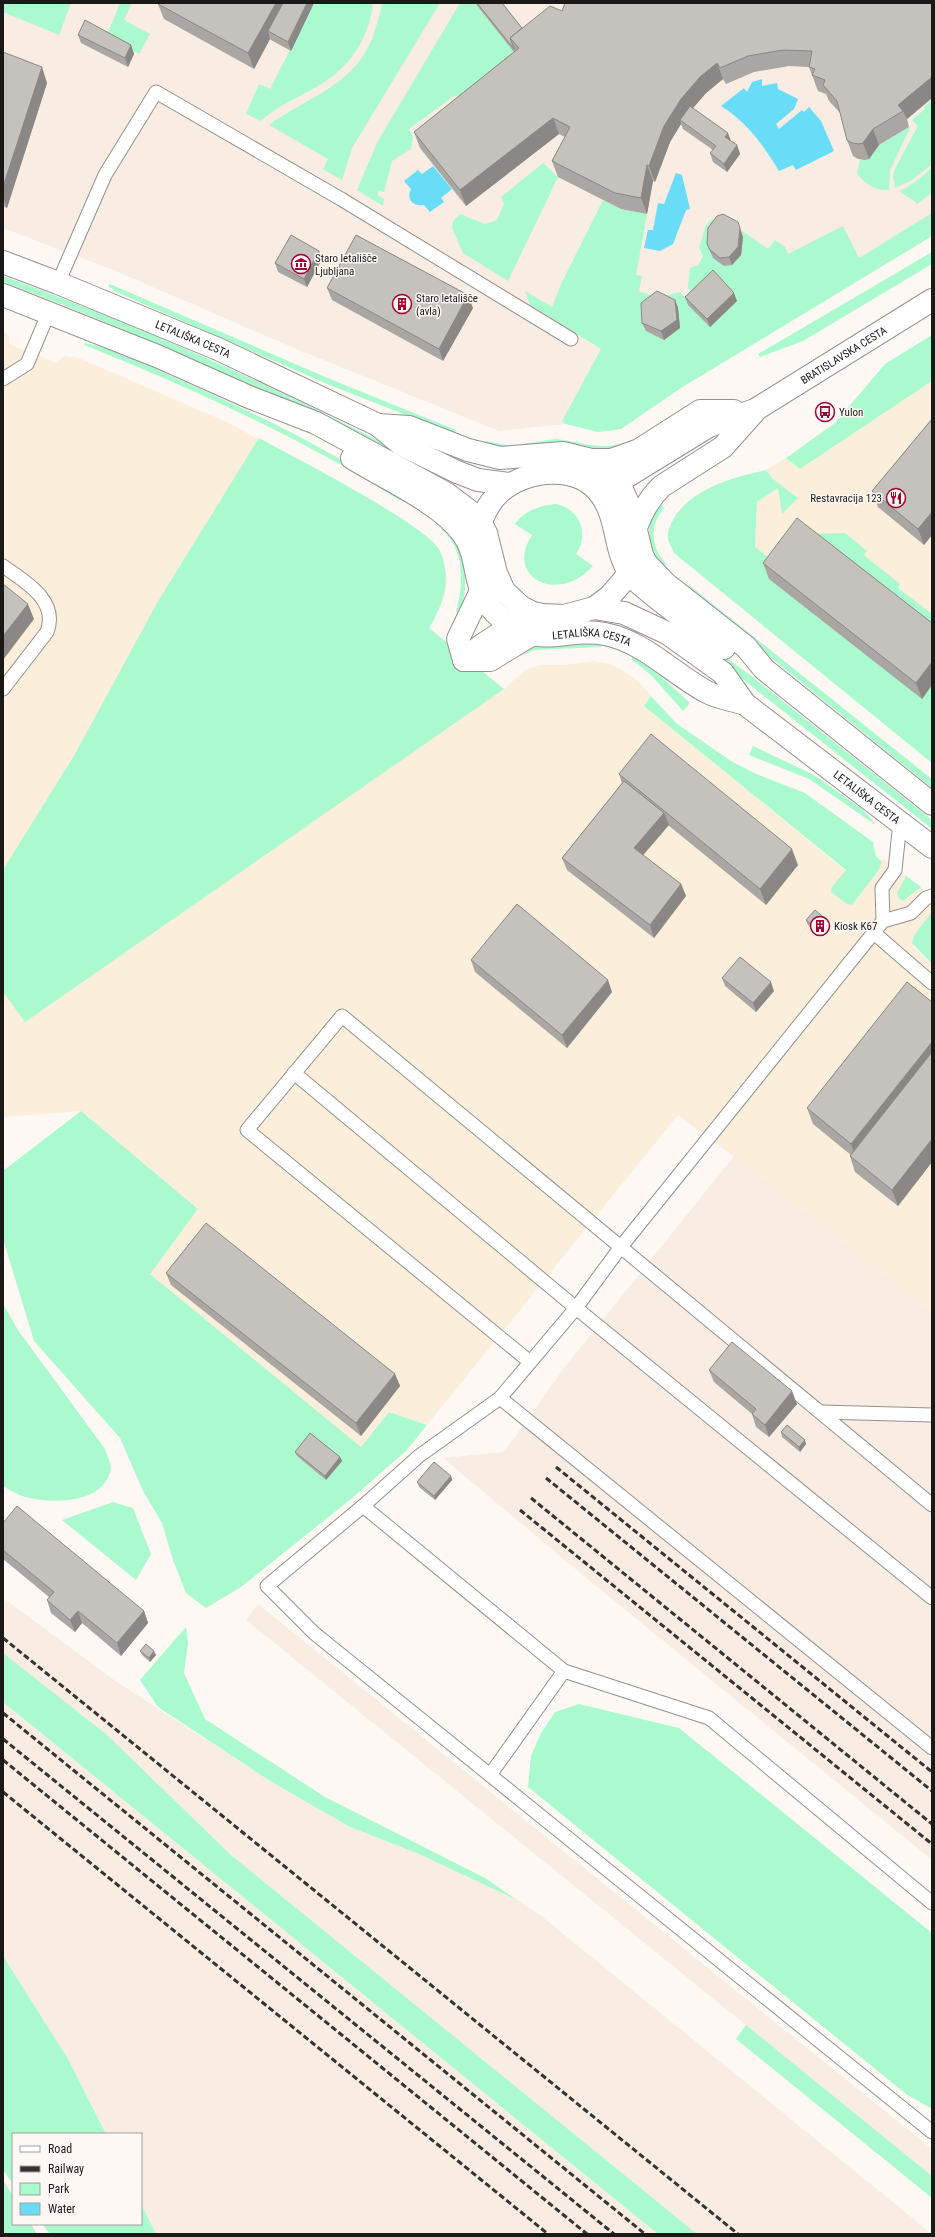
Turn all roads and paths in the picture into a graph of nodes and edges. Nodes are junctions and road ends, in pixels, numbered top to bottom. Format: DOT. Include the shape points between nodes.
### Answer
graph roads {
  1 [pos="3,262"];
  2 [pos="58,283"];
  3 [pos="3,295"];
  4 [pos="932,300"];
  5 [pos="49,312"];
  6 [pos="571,339"];
  7 [pos="3,379"];
  8 [pos="249,397"];
  9 [pos="756,410"];
  10 [pos="378,425"];
  11 [pos="591,460"];
  12 [pos="615,480"];
  13 [pos="589,483"];
  14 [pos="510,484"];
  15 [pos="480,522"];
  16 [pos="638,537"];
  17 [pos="472,551"];
  18 [pos="3,566"];
  19 [pos="628,572"];
  20 [pos="481,591"];
  21 [pos="594,608"];
  22 [pos="533,613"];
  23 [pos="512,625"];
  24 [pos="531,635"];
  25 [pos="464,660"];
  26 [pos="764,669"];
  27 [pos="3,689"];
  28 [pos="745,704"];
  29 [pos="932,804"];
  30 [pos="900,822"];
  31 [pos="932,847"];
  32 [pos="932,896"];
  33 [pos="883,921"];
  34 [pos="874,933"];
  35 [pos="932,983"];
  36 [pos="294,1073"];
  37 [pos="620,1248"];
  38 [pos="576,1308"];
  39 [pos="530,1362"];
  40 [pos="500,1398"];
  41 [pos="821,1412"];
  42 [pos="932,1415"];
  43 [pos="932,1505"];
  44 [pos="363,1506"];
  45 [pos="932,1598"];
  46 [pos="564,1671"];
  47 [pos="932,1748"];
  48 [pos="490,1775"];
  49 [pos="932,1903"];
  50 [pos="932,2132"];
  1 -- 2 [label="main road, LETALIŠKA CESTA"];
  2 -- 6 [label="lane" via="105,175 156,92 341,199"];
  2 -- 10 [label="main road, LETALIŠKA CESTA" via="218,349"];
  3 -- 5 [label="main road, LETALIŠKA CESTA"];
  4 -- 9 [label="main road, BRATISLAVSKA CESTA"];
  5 -- 7 [label="lane" via="27,364"];
  5 -- 8 [label="main road, LETALIŠKA CESTA"];
  8 -- 15 [label="main road, LETALIŠKA CESTA" via="316,423 447,494"];
  8 -- 17 [label="main road, LETALIŠKA CESTA" via="317,440 439,510 453,521"];
  9 -- 11 [label="main road" via="700,411 639,450 611,460"];
  9 -- 12 [label="main road, BRATISLAVSKA CESTA" via="709,426 648,464"];
  9 -- 16 [label="main road, BRATISLAVSKA CESTA" via="723,447 655,493 640,516"];
  10 -- 11 [label="main road, LETALIŠKA CESTA" via="409,427 492,457 563,453"];
  10 -- 14 [label="main road, LETALIŠKA CESTA" via="402,446 457,472 478,480"];
  11 -- 12 [label="main road, LETALIŠKA CESTA"];
  12 -- 13 [label="main road, BRATISLAVSKA CESTA"];
  12 -- 16 [label="main road, LETALIŠKA CESTA" via="627,500"];
  13 -- 14 [label="main road, LETALIŠKA CESTA" via="558,473 538,474"];
  13 -- 19 [label="main road, LETALIŠKA CESTA" via="600,493 611,513"];
  14 -- 15 [label="main road, LETALIŠKA CESTA" via="493,500"];
  15 -- 17 [label="main road, LETALIŠKA CESTA"];
  15 -- 22 [label="main road, LETALIŠKA CESTA" via="486,533 496,573 504,591"];
  16 -- 19 [label="main road, LETALIŠKA CESTA"];
  16 -- 26 [label="main road, LETALIŠKA CESTA" via="646,563 654,573 746,647"];
  17 -- 20 [label="main road, LETALIŠKA CESTA"];
  18 -- 27 [label="lane" via="39,593 49,607 51,622 47,632"];
  19 -- 21 [label="main road, LETALIŠKA CESTA" via="609,597"];
  19 -- 26 [label="main road, LETALIŠKA CESTA" via="656,597 736,658"];
  20 -- 23 [label="main road, LETALIŠKA CESTA" via="500,617"];
  20 -- 25 [label="main road" via="458,639"];
  21 -- 22 [label="main road, LETALIŠKA CESTA" via="564,616"];
  21 -- 28 [label="main road, LETALIŠKA CESTA" via="624,613 667,633 723,673"];
  22 -- 23 [label="main road"];
  23 -- 24 [label="main road, LETALIŠKA CESTA"];
  23 -- 25 [label="main road"];
  24 -- 25 [label="main road" via="490,660"];
  24 -- 28 [label="main road, LETALIŠKA CESTA" via="591,633 622,638 708,693"];
  26 -- 29 [label="main road, LETALIŠKA CESTA"];
  28 -- 30 [label="main road, LETALIŠKA CESTA"];
  30 -- 31 [label="main road, LETALIŠKA CESTA"];
  30 -- 33 [label="lane" via="895,870 882,888"];
  32 -- 33 [label="lane" via="926,898 912,913"];
  33 -- 34 [label="lane"];
  34 -- 35 [label="lane"];
  34 -- 37 [label="lane"];
  36 -- 37 [label="lane" via="342,1016"];
  36 -- 38 [label="lane"];
  36 -- 39 [label="lane" via="247,1130"];
  37 -- 38 [label="lane"];
  37 -- 41 [label="lane"];
  38 -- 39 [label="lane"];
  38 -- 45 [label="lane"];
  39 -- 40 [label="lane"];
  40 -- 44 [label="lane" via="418,1456"];
  40 -- 47 [label="lane"];
  41 -- 42 [label="lane"];
  41 -- 43 [label="lane"];
  44 -- 46 [label="lane"];
  44 -- 48 [label="lane" via="267,1586 314,1633"];
  46 -- 48 [label="lane"];
  46 -- 49 [label="lane" via="709,1718"];
  48 -- 50 [label="lane"];
}
